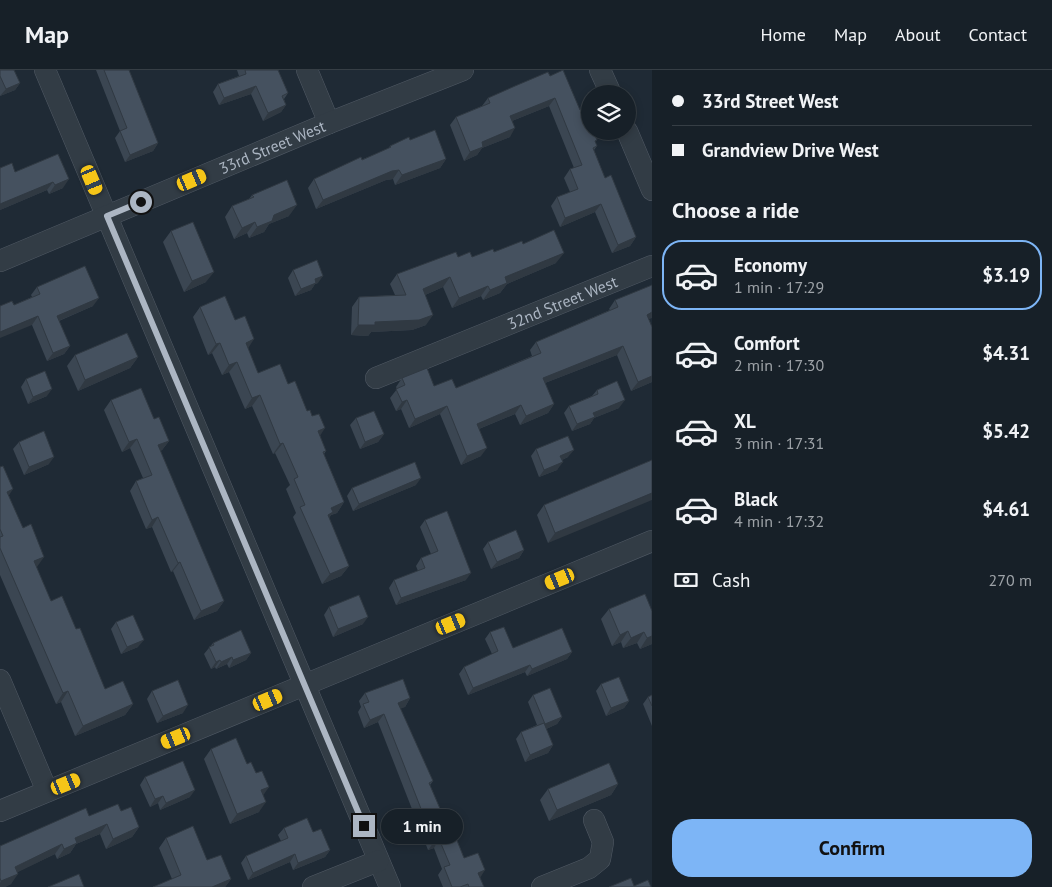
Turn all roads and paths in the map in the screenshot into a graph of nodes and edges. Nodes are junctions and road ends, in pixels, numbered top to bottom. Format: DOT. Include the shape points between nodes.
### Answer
graph roads {
  1 [pos="45,70"];
  2 [pos="307,70"];
  3 [pos="463,70"];
  4 [pos="600,70"];
  5 [pos="607,85"];
  6 [pos="329,123"];
  7 [pos="631,140"];
  8 [pos="652,190"];
  9 [pos="107,216"];
  10 [pos="0,261"];
  11 [pos="652,266"];
  12 [pos="376,378"];
  13 [pos="652,541"];
  14 [pos="0,680"];
  15 [pos="304,685"];
  16 [pos="47,791"];
  17 [pos="0,811"];
  18 [pos="594,820"];
  19 [pos="378,861"];
  20 [pos="313,887"];
  21 [pos="390,887"];
  22 [pos="542,887"];
  1 -- 9 [label="street"];
  2 -- 6 [label="street"];
  3 -- 6 [label="street, 33rd Street West"];
  4 -- 5 [label="street"];
  6 -- 9 [label="street, 33rd Street West"];
  7 -- 8 [label="street"];
  9 -- 10 [label="street, 33rd Street West"];
  9 -- 15 [label="street"];
  11 -- 12 [label="street, 32nd Street West"];
  13 -- 15 [label="street"];
  14 -- 16 [label="street"];
  15 -- 16 [label="street"];
  15 -- 19 [label="street"];
  16 -- 17 [label="street"];
  18 -- 22 [label="street" via="603,842 600,859 588,868"];
  19 -- 20 [label="street"];
  19 -- 21 [label="street"];
}
